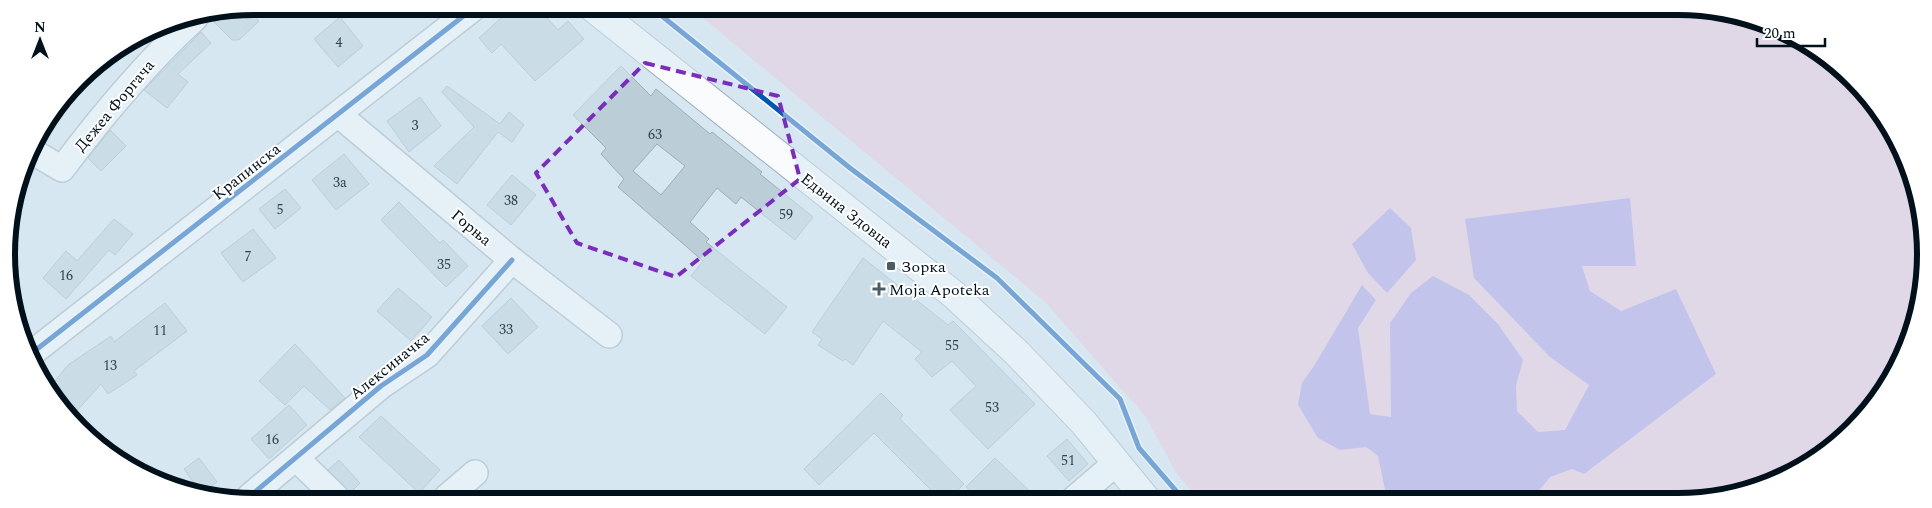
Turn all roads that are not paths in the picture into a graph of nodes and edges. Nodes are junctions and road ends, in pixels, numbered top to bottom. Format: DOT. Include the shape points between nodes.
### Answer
graph roads {
  1 [pos="464,15"];
  2 [pos="602,15"];
  3 [pos="188,24"];
  4 [pos="339,115"];
  5 [pos="37,154"];
  6 [pos="512,260"];
  7 [pos="609,335"];
  8 [pos="35,350"];
  9 [pos="296,458"];
  10 [pos="1116,463"];
  11 [pos="475,473"];
  12 [pos="254,493"];
  13 [pos="332,493"];
  14 [pos="453,493"];
  15 [pos="1080,493"];
  16 [pos="1141,493"];
  1 -- 4 [label="street, Крапинска"];
  2 -- 10 [label="main road, Едвина Здовца" via="953,294 1018,353 1084,423"];
  3 -- 5 [label="street, Дежеа Форгача" via="158,52 106,110 62,169"];
  4 -- 6 [label="street, Горња"];
  4 -- 8 [label="street, Крапинска"];
  6 -- 7 [label="street, Горња"];
  6 -- 9 [label="street, Алексиначка" via="427,355 381,386"];
  9 -- 12 [label="street, Алексиначка"];
  9 -- 13 [label="street"];
  10 -- 15 [label="street"];
  10 -- 16 [label="main road, Едвина Здовца"];
  11 -- 14 [label="street"];
}
